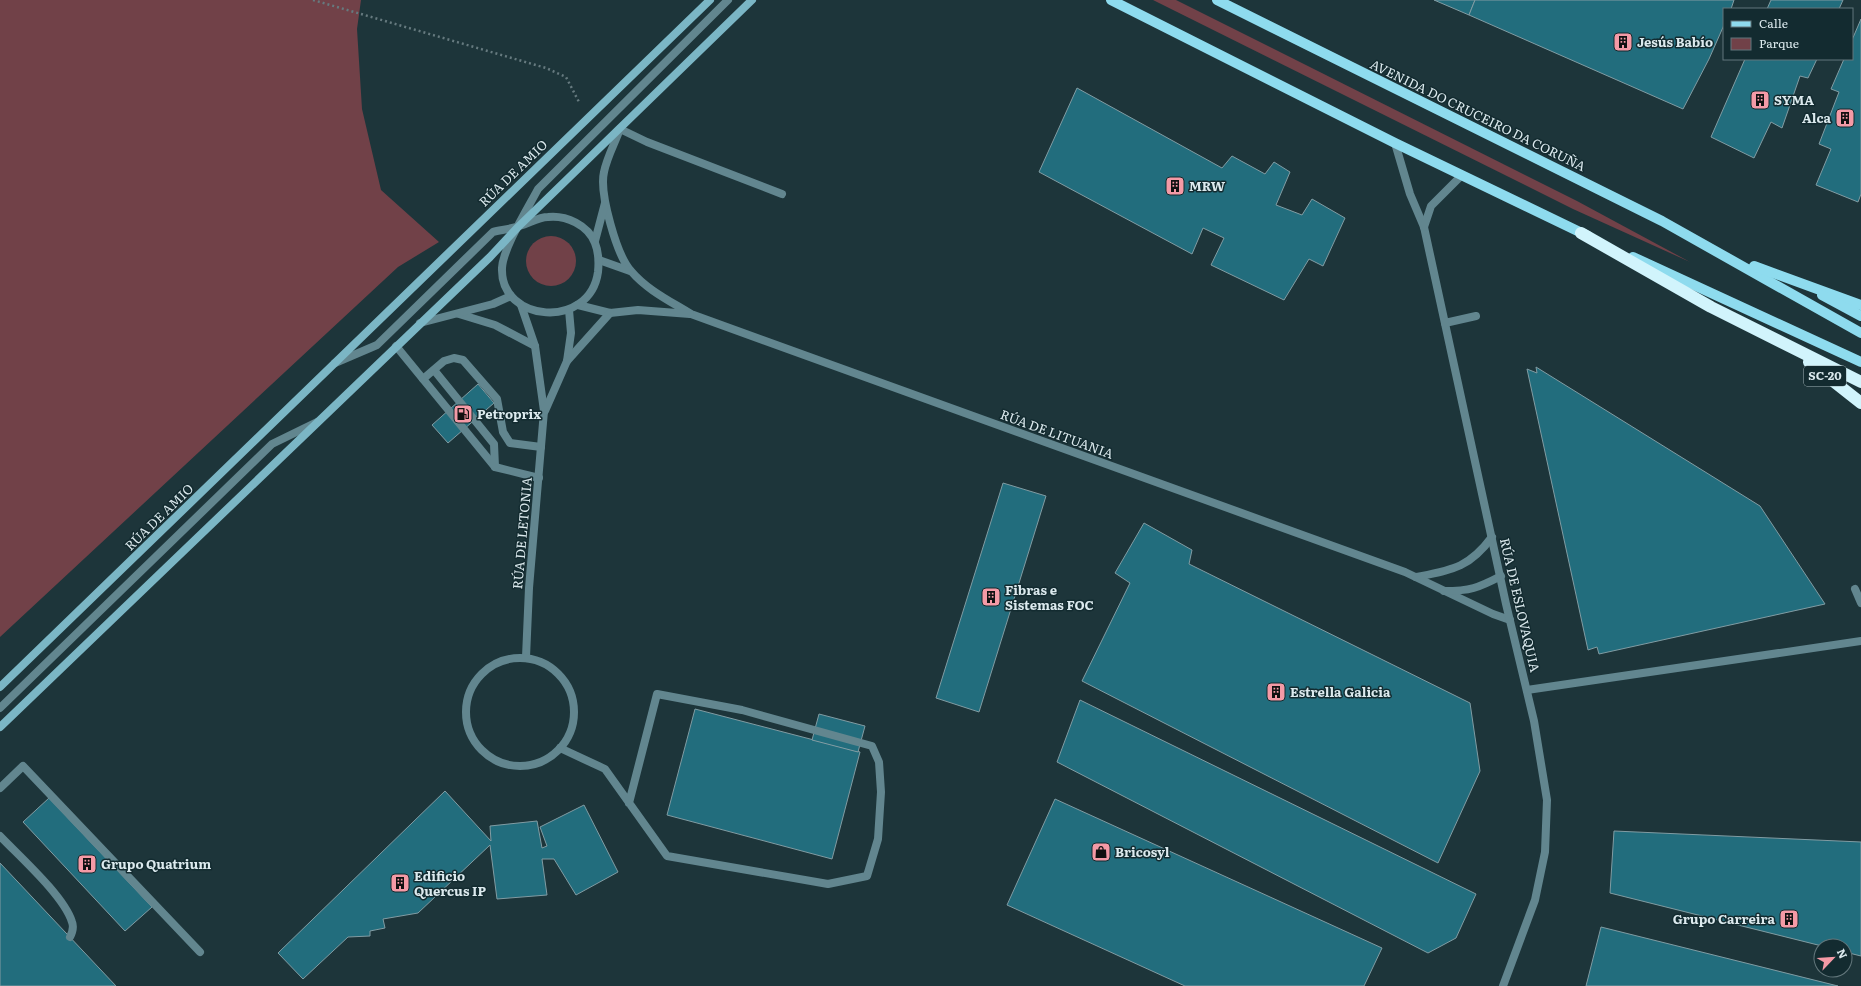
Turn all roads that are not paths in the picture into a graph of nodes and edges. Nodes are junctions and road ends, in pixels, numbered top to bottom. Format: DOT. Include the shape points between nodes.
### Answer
graph roads {
  1 [pos="710,0"];
  2 [pos="728,0"];
  3 [pos="752,0"];
  4 [pos="1111,0"];
  5 [pos="1217,0"];
  6 [pos="620,129"];
  7 [pos="1395,143"];
  8 [pos="1462,175"];
  9 [pos="782,194"];
  10 [pos="606,202"];
  11 [pos="1424,226"];
  12 [pos="518,227"];
  13 [pos="1581,232"];
  14 [pos="595,241"];
  15 [pos="1726,256"];
  16 [pos="599,260"];
  17 [pos="630,271"];
  18 [pos="1802,284"];
  19 [pos="511,296"];
  20 [pos="1861,304"];
  21 [pos="520,305"];
  22 [pos="578,305"];
  23 [pos="569,310"];
  24 [pos="610,312"];
  25 [pos="458,314"];
  26 [pos="691,314"];
  27 [pos="1476,316"];
  28 [pos="1861,316"];
  29 [pos="420,323"];
  30 [pos="1445,323"];
  31 [pos="1861,332"];
  32 [pos="396,346"];
  33 [pos="536,346"];
  34 [pos="1790,348"];
  35 [pos="567,361"];
  36 [pos="1861,362"];
  37 [pos="334,364"];
  38 [pos="434,370"];
  39 [pos="424,379"];
  40 [pos="1861,382"];
  41 [pos="1861,403"];
  42 [pos="544,411"];
  43 [pos="317,422"];
  44 [pos="542,447"];
  45 [pos="495,468"];
  46 [pos="539,478"];
  47 [pos="1492,537"];
  48 [pos="1501,576"];
  49 [pos="1416,577"];
  50 [pos="1855,589"];
  51 [pos="1442,591"];
  52 [pos="1861,603"];
  53 [pos="1510,620"];
  54 [pos="1861,642"];
  55 [pos="526,658"];
  56 [pos="0,687"];
  57 [pos="1527,690"];
  58 [pos="0,708"];
  59 [pos="0,727"];
  60 [pos="560,748"];
  61 [pos="0,788"];
  62 [pos="629,803"];
  63 [pos="0,836"];
  64 [pos="70,937"];
  65 [pos="200,952"];
  66 [pos="1502,986"];
  1 -- 37 [label="street, RÚA DE AMIO"];
  2 -- 12 [label="street, RÚA DE AMIO" via="538,189"];
  3 -- 6 [label="street, RÚA DE AMIO"];
  4 -- 7 [label="main road"];
  5 -- 15 [label="main road, AVENIDA DO CRUCEIRO DA CORUÑA" via="1636,208"];
  6 -- 9 [label="street" via="647,142"];
  6 -- 10 [label="street, RÚA DE LITUANIA" via="604,173"];
  6 -- 12 [label="street, RÚA DE AMIO"];
  7 -- 8 [label="main road"];
  7 -- 11 [label="street, RÚA DE ESLOVAQUIA" via="1410,194"];
  8 -- 11 [label="street" via="1431,206"];
  8 -- 13 [label="main road"];
  10 -- 14 [label="street"];
  10 -- 17 [label="street, RÚA DE LITUANIA" via="614,236"];
  11 -- 30 [label="street, RÚA DE ESLOVAQUIA"];
  12 -- 14 [label="street" via="547,216 563,217 588,231"];
  12 -- 19 [label="street" via="504,257 502,269 504,283"];
  12 -- 29 [label="street, RÚA DE AMIO"];
  12 -- 37 [label="street, RÚA DE AMIO" via="493,232 377,345"];
  13 -- 34 [label="highway" via="1711,307"];
  13 -- 36 [label="main road"];
  14 -- 16 [label="street"];
  15 -- 18 [label="main road"];
  15 -- 31 [label="main road"];
  16 -- 17 [label="street, RÚA DE LITUANIA"];
  16 -- 22 [label="street" via="597,279 588,296"];
  17 -- 26 [label="street, RÚA DE LITUANIA" via="652,290"];
  18 -- 20 [label="main road"];
  18 -- 28 [label="main road"];
  19 -- 21 [label="street"];
  19 -- 25 [label="street"];
  21 -- 23 [label="street" via="547,312"];
  21 -- 33 [label="street, RÚA DE LETONIA"];
  22 -- 23 [label="street"];
  22 -- 24 [label="street, RÚA DE LITUANIA"];
  23 -- 35 [label="street, RÚA DE LETONIA" via="571,333"];
  24 -- 26 [label="street, RÚA DE LITUANIA" via="638,310"];
  24 -- 35 [label="street, RÚA DE LETONIA"];
  25 -- 29 [label="street"];
  25 -- 33 [label="street" via="495,325"];
  26 -- 49 [label="street, RÚA DE LITUANIA"];
  27 -- 30 [label="street"];
  29 -- 32 [label="street, RÚA DE AMIO"];
  30 -- 47 [label="street, RÚA DE ESLOVAQUIA"];
  32 -- 39 [label="street"];
  32 -- 43 [label="street, RÚA DE AMIO"];
  33 -- 42 [label="street, RÚA DE LETONIA"];
  34 -- 40 [label="highway"];
  34 -- 41 [label="highway, SC-20"];
  35 -- 42 [label="street, RÚA DE LETONIA"];
  37 -- 56 [label="street, RÚA DE AMIO"];
  38 -- 39 [label="street"];
  38 -- 44 [label="street" via="444,361 454,358 463,360 497,399 503,432 510,443"];
  38 -- 45 [label="street" via="494,444"];
  39 -- 45 [label="street"];
  42 -- 44 [label="street, RÚA DE LETONIA"];
  43 -- 58 [label="street, RÚA DE AMIO" via="272,444"];
  43 -- 59 [label="street, RÚA DE AMIO"];
  44 -- 46 [label="street, RÚA DE LETONIA"];
  45 -- 46 [label="street"];
  46 -- 55 [label="street, RÚA DE LETONIA" via="529,588"];
  47 -- 48 [label="street, RÚA DE ESLOVAQUIA"];
  47 -- 49 [label="street" via="1482,550 1465,564 1455,569"];
  48 -- 51 [label="street" via="1470,590"];
  48 -- 53 [label="street, RÚA DE ESLOVAQUIA"];
  49 -- 51 [label="street, RÚA DE LITUANIA"];
  50 -- 52 [label="street"];
  51 -- 53 [label="street, RÚA DE LITUANIA"];
  53 -- 57 [label="street, RÚA DE ESLOVAQUIA"];
  54 -- 57 [label="street"];
  55 -- 60 [label="street" via="543,662 557,672 568,685 574,701 574,718 570,734"];
  55 -- 60 [label="street" via="509,658 493,664 480,675 470,689 466,723 473,739 483,752 498,762 514,766 531,765 547,759"];
  57 -- 66 [label="street, RÚA DE ESLOVAQUIA" via="1548,800 1545,852 1535,900"];
  60 -- 62 [label="street" via="605,769"];
  61 -- 65 [label="street" via="23,766"];
  62 -- 62 [label="street" via="667,856 828,884 867,876 878,839 881,792 879,762 872,746 742,710 657,694"];
  63 -- 64 [label="street" via="61,901 72,923"];
}
